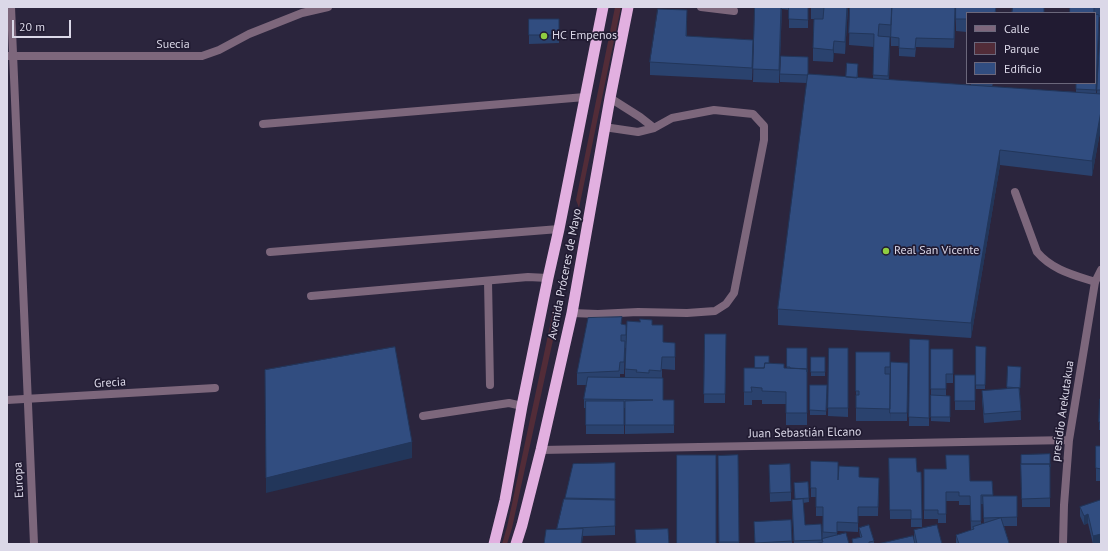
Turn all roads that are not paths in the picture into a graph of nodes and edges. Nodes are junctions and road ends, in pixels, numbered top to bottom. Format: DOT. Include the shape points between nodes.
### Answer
graph roads {
  1 [pos="11,7"];
  2 [pos="328,7"];
  3 [pos="603,7"];
  4 [pos="628,7"];
  5 [pos="701,7"];
  6 [pos="734,11"];
  7 [pos="10,56"];
  8 [pos="585,97"];
  9 [pos="610,98"];
  10 [pos="263,124"];
  11 [pos="604,127"];
  12 [pos="654,128"];
  13 [pos="1015,192"];
  14 [pos="560,229"];
  15 [pos="270,252"];
  16 [pos="1101,270"];
  17 [pos="548,278"];
  18 [pos="488,281"];
  19 [pos="1095,282"];
  20 [pos="311,296"];
  21 [pos="572,313"];
  22 [pos="490,384"];
  23 [pos="215,388"];
  24 [pos="7,400"];
  25 [pos="28,400"];
  26 [pos="522,406"];
  27 [pos="423,416"];
  28 [pos="1069,440"];
  29 [pos="541,450"];
  30 [pos="34,544"];
  31 [pos="494,544"];
  32 [pos="516,544"];
  33 [pos="1063,544"];
  1 -- 7 [label="street, Europa"];
  2 -- 7 [label="street, Suecia" via="302,13 202,56"];
  3 -- 8 [label="highway, Avenida Próceres de Mayo"];
  4 -- 9 [label="highway, Avenida Próceres de Mayo"];
  5 -- 6 [label="street"];
  7 -- 25 [label="street, Europa"];
  8 -- 10 [label="street"];
  8 -- 14 [label="highway, Avenida Próceres de Mayo"];
  9 -- 11 [label="highway, Avenida Próceres de Mayo"];
  9 -- 12 [label="street" via="640,116"];
  11 -- 12 [label="street" via="638,132"];
  11 -- 21 [label="highway, Avenida Próceres de Mayo"];
  12 -- 21 [label="street" via="672,118 714,110 753,114 764,126 764,140 734,293 726,304 715,311"];
  13 -- 19 [label="street" via="1037,252 1044,260 1053,267"];
  14 -- 15 [label="street"];
  14 -- 17 [label="highway, Avenida Próceres de Mayo"];
  16 -- 19 [label="street"];
  17 -- 18 [label="street"];
  17 -- 26 [label="highway, Avenida Próceres de Mayo"];
  18 -- 20 [label="street"];
  18 -- 22 [label="street"];
  19 -- 28 [label="street, presidio Arekutakua"];
  21 -- 29 [label="highway, Avenida Próceres de Mayo"];
  23 -- 25 [label="street, Grecia"];
  24 -- 25 [label="street, Grecia"];
  25 -- 30 [label="street, Europa"];
  26 -- 27 [label="street" via="509,403"];
  26 -- 31 [label="highway, Avenida Próceres de Mayo" via="505,500"];
  28 -- 29 [label="street, Juan Sebastián Elcano"];
  28 -- 33 [label="street, presidio Arekutakua"];
  29 -- 32 [label="highway, Avenida Próceres de Mayo"];
}
